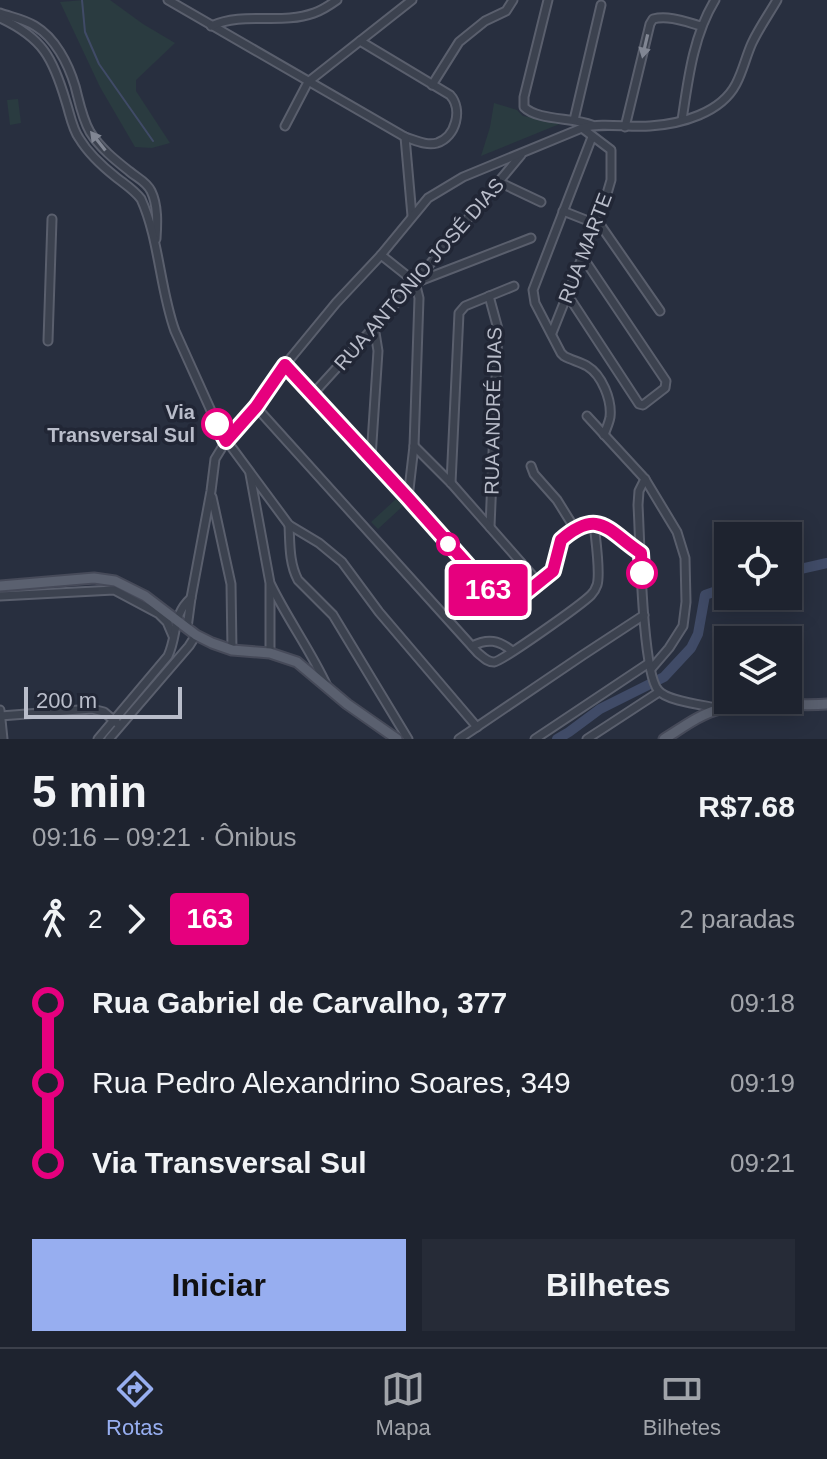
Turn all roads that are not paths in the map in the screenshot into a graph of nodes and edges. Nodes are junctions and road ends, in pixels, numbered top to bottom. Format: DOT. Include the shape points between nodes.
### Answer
graph roads {
  1 [pos="168,0"];
  2 [pos="337,0"];
  3 [pos="412,0"];
  4 [pos="513,0"];
  5 [pos="548,0"];
  6 [pos="715,0"];
  7 [pos="777,0"];
  8 [pos="601,5"];
  9 [pos="0,16"];
  10 [pos="211,26"];
  11 [pos="701,26"];
  12 [pos="48,37"];
  13 [pos="360,41"];
  14 [pos="37,42"];
  15 [pos="308,82"];
  16 [pos="432,85"];
  17 [pos="574,120"];
  18 [pos="682,120"];
  19 [pos="593,125"];
  20 [pos="285,126"];
  21 [pos="625,127"];
  22 [pos="582,128"];
  23 [pos="405,137"];
  24 [pos="592,137"];
  25 [pos="423,143"];
  26 [pos="524,152"];
  27 [pos="408,158"];
  28 [pos="130,172"];
  29 [pos="117,178"];
  30 [pos="499,182"];
  31 [pos="147,184"];
  32 [pos="136,192"];
  33 [pos="411,194"];
  34 [pos="426,200"];
  35 [pos="541,202"];
  36 [pos="563,211"];
  37 [pos="412,216"];
  38 [pos="52,219"];
  39 [pos="596,223"];
  40 [pos="531,238"];
  41 [pos="155,250"];
  42 [pos="381,255"];
  43 [pos="582,256"];
  44 [pos="415,282"];
  45 [pos="514,286"];
  46 [pos="567,294"];
  47 [pos="489,296"];
  48 [pos="660,311"];
  49 [pos="374,326"];
  50 [pos="552,333"];
  51 [pos="48,341"];
  52 [pos="285,365"];
  53 [pos="312,395"];
  54 [pos="256,407"];
  55 [pos="587,416"];
  56 [pos="604,435"];
  57 [pos="226,441"];
  58 [pos="414,446"];
  59 [pos="371,458"];
  60 [pos="531,466"];
  61 [pos="250,472"];
  62 [pos="645,479"];
  63 [pos="451,483"];
  64 [pos="211,491"];
  65 [pos="408,498"];
  66 [pos="594,523"];
  67 [pos="289,525"];
  68 [pos="490,527"];
  69 [pos="575,529"];
  70 [pos="641,553"];
  71 [pos="270,583"];
  72 [pos="539,583"];
  73 [pos="0,586"];
  74 [pos="0,596"];
  75 [pos="191,598"];
  76 [pos="283,609"];
  77 [pos="271,614"];
  78 [pos="644,615"];
  79 [pos="176,618"];
  80 [pos="192,631"];
  81 [pos="173,639"];
  82 [pos="472,646"];
  83 [pos="187,648"];
  84 [pos="232,650"];
  85 [pos="512,651"];
  86 [pos="270,653"];
  87 [pos="311,656"];
  88 [pos="300,664"];
  89 [pos="651,670"];
  90 [pos="328,688"];
  91 [pos="657,690"];
  92 [pos="827,704"];
  93 [pos="802,706"];
  94 [pos="714,708"];
  95 [pos="0,710"];
  96 [pos="714,710"];
  97 [pos="0,716"];
  98 [pos="117,723"];
  99 [pos="398,724"];
  100 [pos="477,727"];
  101 [pos="3,739"];
  102 [pos="98,739"];
  103 [pos="109,739"];
  104 [pos="397,739"];
  105 [pos="408,739"];
  106 [pos="459,739"];
  107 [pos="535,739"];
  108 [pos="587,739"];
  109 [pos="664,739"];
  1 -- 10 [label="street"];
  2 -- 10 [label="street" via="312,14 240,18"];
  3 -- 13 [label="street"];
  4 -- 16 [label="street" via="506,11 459,42"];
  5 -- 17 [label="street" via="524,107"];
  6 -- 11 [label="street"];
  7 -- 18 [label="street" via="728,97 705,113"];
  8 -- 17 [label="street"];
  9 -- 12 [label="street" via="33,25"];
  9 -- 14 [label="street"];
  10 -- 15 [label="street"];
  11 -- 18 [label="street"];
  11 -- 21 [label="street, one-way" via="653,19"];
  12 -- 14 [label="street"];
  28 -- 12 [label="street, one-way" via="90,132 71,75"];
  13 -- 15 [label="street"];
  13 -- 16 [label="street"];
  14 -- 29 [label="street" via="58,77 77,136"];
  15 -- 20 [label="street"];
  15 -- 23 [label="street"];
  16 -- 25 [label="street" via="455,100 457,113 443,140"];
  17 -- 19 [label="street"];
  18 -- 21 [label="street"];
  19 -- 21 [label="street"];
  19 -- 22 [label="street"];
  22 -- 24 [label="street, RUA MARTE"];
  22 -- 26 [label="street"];
  23 -- 25 [label="street"];
  23 -- 27 [label="street"];
  24 -- 36 [label="street"];
  24 -- 39 [label="street, RUA MARTE" via="612,153 609,188"];
  25 -- 27 [label="street"];
  26 -- 30 [label="street, RUA ANTÔNIO JOSÉ DIAS"];
  26 -- 34 [label="street" via="457,180"];
  27 -- 33 [label="street"];
  28 -- 29 [label="street"];
  28 -- 31 [label="street"];
  29 -- 32 [label="street"];
  30 -- 35 [label="street"];
  30 -- 44 [label="street, RUA ANTÔNIO JOSÉ DIAS"];
  31 -- 32 [label="street"];
  31 -- 41 [label="street" via="155,202"];
  32 -- 41 [label="street"];
  33 -- 34 [label="street"];
  33 -- 37 [label="street"];
  34 -- 37 [label="street"];
  36 -- 39 [label="street"];
  36 -- 50 [label="street" via="533,290"];
  37 -- 42 [label="street"];
  38 -- 51 [label="street"];
  39 -- 43 [label="street, RUA MARTE"];
  39 -- 48 [label="street"];
  40 -- 44 [label="street"];
  41 -- 57 [label="street" via="175,331"];
  42 -- 44 [label="street"];
  42 -- 52 [label="street"];
  43 -- 46 [label="street, RUA MARTE"];
  43 -- 46 [label="street" via="666,381 665,388 640,404"];
  44 -- 49 [label="street, RUA ANTÔNIO JOSÉ DIAS"];
  44 -- 58 [label="street" via="419,298"];
  45 -- 47 [label="street"];
  46 -- 50 [label="street, RUA MARTE"];
  47 -- 63 [label="street" via="459,313"];
  47 -- 68 [label="street, RUA ANDRÉ DIAS" via="498,329"];
  49 -- 53 [label="street, RUA ANTÔNIO JOSÉ DIAS"];
  49 -- 59 [label="street" via="378,351"];
  50 -- 56 [label="street" via="564,356 587,366 603,386 610,410"];
  52 -- 53 [label="street"];
  52 -- 54 [label="street"];
  53 -- 59 [label="street"];
  54 -- 57 [label="street"];
  54 -- 82 [label="street"];
  55 -- 56 [label="street"];
  56 -- 62 [label="street"];
  57 -- 61 [label="street"];
  57 -- 64 [label="street" via="215,459"];
  58 -- 63 [label="street"];
  58 -- 65 [label="street"];
  59 -- 65 [label="street"];
  60 -- 69 [label="street"];
  61 -- 67 [label="street"];
  61 -- 71 [label="street"];
  62 -- 70 [label="street" via="638,496"];
  62 -- 89 [label="street" via="677,532 685,558 683,626"];
  63 -- 68 [label="street"];
  64 -- 75 [label="street"];
  64 -- 84 [label="street" via="231,584"];
  65 -- 72 [label="street" via="498,599 517,600"];
  66 -- 69 [label="street"];
  66 -- 70 [label="street"];
  66 -- 85 [label="street" via="595,590"];
  67 -- 99 [label="street" via="298,580 333,615"];
  67 -- 100 [label="street" via="342,562"];
  68 -- 72 [label="street"];
  69 -- 72 [label="street" via="561,540 553,571"];
  70 -- 78 [label="street"];
  71 -- 76 [label="street"];
  71 -- 77 [label="street"];
  73 -- 79 [label="main road" via="105,579 126,585"];
  74 -- 81 [label="street" via="114,590 159,614"];
  75 -- 79 [label="street"];
  75 -- 80 [label="street"];
  76 -- 77 [label="street"];
  76 -- 87 [label="street"];
  77 -- 86 [label="street"];
  78 -- 89 [label="street"];
  78 -- 100 [label="street"];
  79 -- 80 [label="main road"];
  79 -- 81 [label="street"];
  80 -- 83 [label="street"];
  80 -- 84 [label="main road"];
  81 -- 83 [label="street"];
  81 -- 98 [label="street" via="165,660"];
  82 -- 85 [label="street" via="490,640"];
  82 -- 85 [label="street" via="489,661"];
  83 -- 98 [label="street"];
  84 -- 86 [label="main road"];
  86 -- 88 [label="main road"];
  87 -- 88 [label="street"];
  87 -- 90 [label="street"];
  88 -- 90 [label="main road"];
  89 -- 91 [label="street"];
  89 -- 107 [label="street"];
  90 -- 104 [label="main road"];
  91 -- 94 [label="street"];
  91 -- 108 [label="street"];
  92 -- 93 [label="main road"];
  95 -- 97 [label="street"];
  96 -- 109 [label="main road"];
  97 -- 98 [label="street" via="92,709"];
  97 -- 101 [label="street"];
  98 -- 102 [label="street"];
  98 -- 103 [label="street"];
  99 -- 104 [label="street"];
  99 -- 105 [label="street"];
  100 -- 106 [label="street"];
}
